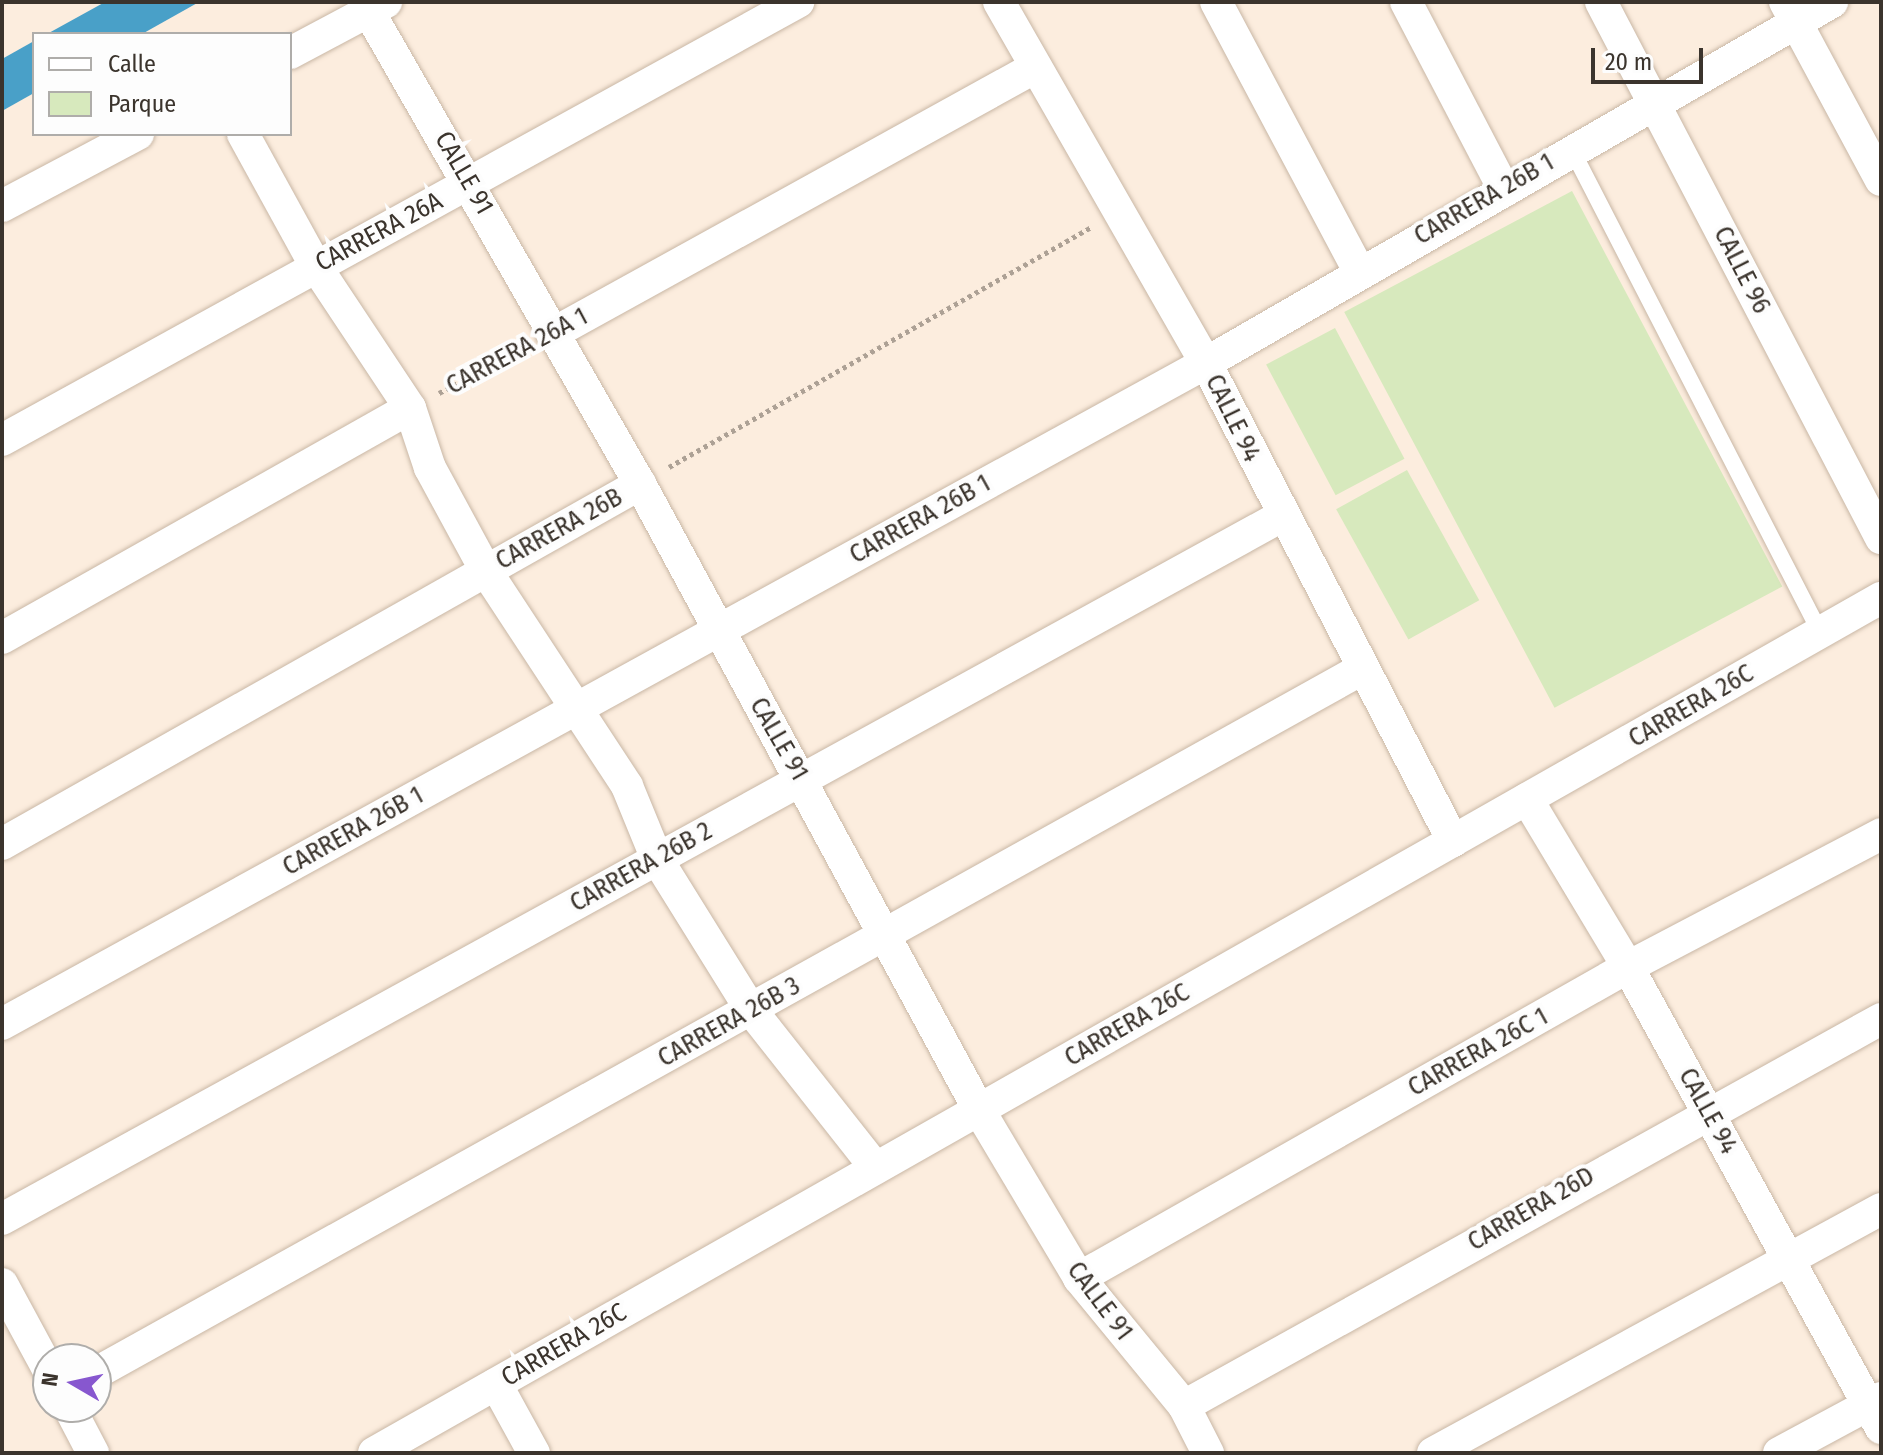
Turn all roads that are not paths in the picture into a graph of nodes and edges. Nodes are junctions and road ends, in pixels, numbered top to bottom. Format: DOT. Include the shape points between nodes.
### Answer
graph roads {
  1 [pos="798,2"];
  2 [pos="999,2"];
  3 [pos="1216,2"];
  4 [pos="1406,2"];
  5 [pos="1601,2"];
  6 [pos="1832,2"];
  7 [pos="378,7"];
  8 [pos="1791,12"];
  9 [pos="292,52"];
  10 [pos="1034,68"];
  11 [pos="1654,101"];
  12 [pos="134,136"];
  13 [pos="244,136"];
  14 [pos="1571,148"];
  15 [pos="1881,180"];
  16 [pos="471,183"];
  17 [pos="1505,191"];
  18 [pos="2,206"];
  19 [pos="315,265"];
  20 [pos="1358,269"];
  21 [pos="552,334"];
  22 [pos="1206,363"];
  23 [pos="410,408"];
  24 [pos="2,440"];
  25 [pos="640,484"];
  26 [pos="1280,517"];
  27 [pos="1881,538"];
  28 [pos="486,571"];
  29 [pos="1881,598"];
  30 [pos="716,631"];
  31 [pos="1820,632"];
  32 [pos="2,638"];
  33 [pos="1362,669"];
  34 [pos="577,708"];
  35 [pos="802,779"];
  36 [pos="1527,799"];
  37 [pos="1881,834"];
  38 [pos="1453,841"];
  39 [pos="2,844"];
  40 [pos="657,859"];
  41 [pos="889,933"];
  42 [pos="1628,967"];
  43 [pos="751,1010"];
  44 [pos="1881,1019"];
  45 [pos="2,1024"];
  46 [pos="1708,1109"];
  47 [pos="979,1110"];
  48 [pos="876,1168"];
  49 [pos="1881,1209"];
  50 [pos="2,1219"];
  51 [pos="1789,1258"];
  52 [pos="1079,1278"];
  53 [pos="2,1284"];
  54 [pos="34,1343"];
  55 [pos="112,1364"];
  56 [pos="496,1384"];
  57 [pos="1184,1406"];
  58 [pos="1877,1410"];
  59 [pos="77,1423"];
  60 [pos="93,1453"];
  61 [pos="374,1453"];
  62 [pos="534,1453"];
  63 [pos="1208,1453"];
  64 [pos="1433,1453"];
  65 [pos="1779,1453"];
  1 -- 16 [label="street, CARRERA 26A"];
  2 -- 10 [label="street, CALLE 94"];
  3 -- 20 [label="street"];
  4 -- 17 [label="street"];
  5 -- 11 [label="street, CALLE 96"];
  6 -- 8 [label="street, CARRERA 26B 1"];
  7 -- 9 [label="street"];
  7 -- 16 [label="street, CALLE 91"];
  8 -- 11 [label="street, CARRERA 26B 1"];
  8 -- 15 [label="street"];
  10 -- 21 [label="street, CARRERA 26A 1"];
  10 -- 22 [label="street, CALLE 94"];
  11 -- 14 [label="street, CARRERA 26B 1"];
  11 -- 27 [label="street, CALLE 96"];
  12 -- 18 [label="street"];
  13 -- 19 [label="street"];
  14 -- 17 [label="street, CARRERA 26B 1"];
  14 -- 31 [label="lane"];
  16 -- 19 [label="street, CARRERA 26A"];
  16 -- 21 [label="street, CALLE 91"];
  17 -- 20 [label="street, CARRERA 26B 1"];
  19 -- 23 [label="street"];
  19 -- 24 [label="street, CARRERA 26A"];
  20 -- 22 [label="street, CARRERA 26B 1"];
  21 -- 25 [label="street, CALLE 91"];
  22 -- 26 [label="street, CALLE 94"];
  22 -- 30 [label="street, CARRERA 26B 1"];
  23 -- 28 [label="street" via="430,468"];
  23 -- 32 [label="street"];
  25 -- 28 [label="street, CARRERA 26B"];
  25 -- 30 [label="street, CALLE 91"];
  26 -- 33 [label="street, CALLE 94"];
  26 -- 35 [label="street, CARRERA 26B 2"];
  28 -- 34 [label="street"];
  28 -- 39 [label="street, CARRERA 26B"];
  29 -- 31 [label="street, CARRERA 26C"];
  30 -- 34 [label="street, CARRERA 26B 1"];
  30 -- 35 [label="street, CALLE 91"];
  31 -- 36 [label="street, CARRERA 26C"];
  33 -- 38 [label="street, CALLE 94"];
  33 -- 41 [label="street, CARRERA 26B 3"];
  34 -- 40 [label="street" via="627,786"];
  34 -- 45 [label="street, CARRERA 26B 1"];
  35 -- 40 [label="street, CARRERA 26B 2"];
  35 -- 41 [label="street, CALLE 91"];
  36 -- 38 [label="street, CARRERA 26C"];
  36 -- 42 [label="street, CALLE 94"];
  37 -- 42 [label="street, CARRERA 26C 1"];
  38 -- 47 [label="street, CARRERA 26C"];
  40 -- 43 [label="street"];
  40 -- 50 [label="street, CARRERA 26B 2"];
  41 -- 43 [label="street, CARRERA 26B 3"];
  41 -- 47 [label="street, CALLE 91"];
  42 -- 46 [label="street, CALLE 94"];
  42 -- 52 [label="street, CARRERA 26C 1"];
  43 -- 48 [label="street"];
  43 -- 55 [label="street, CARRERA 26B 3"];
  44 -- 46 [label="street, CARRERA 26D"];
  46 -- 51 [label="street, CALLE 94"];
  46 -- 57 [label="street, CARRERA 26D"];
  47 -- 48 [label="street, CARRERA 26C"];
  47 -- 52 [label="street, CALLE 91"];
  48 -- 56 [label="street, CARRERA 26C"];
  49 -- 51 [label="street"];
  51 -- 58 [label="street, CALLE 94"];
  51 -- 64 [label="street"];
  52 -- 57 [label="street, CALLE 91"];
  53 -- 54 [label="street"];
  56 -- 61 [label="street, CARRERA 26C"];
  56 -- 62 [label="street"];
  57 -- 63 [label="street, CALLE 91"];
  58 -- 65 [label="street"];
  59 -- 60 [label="street"];
}
